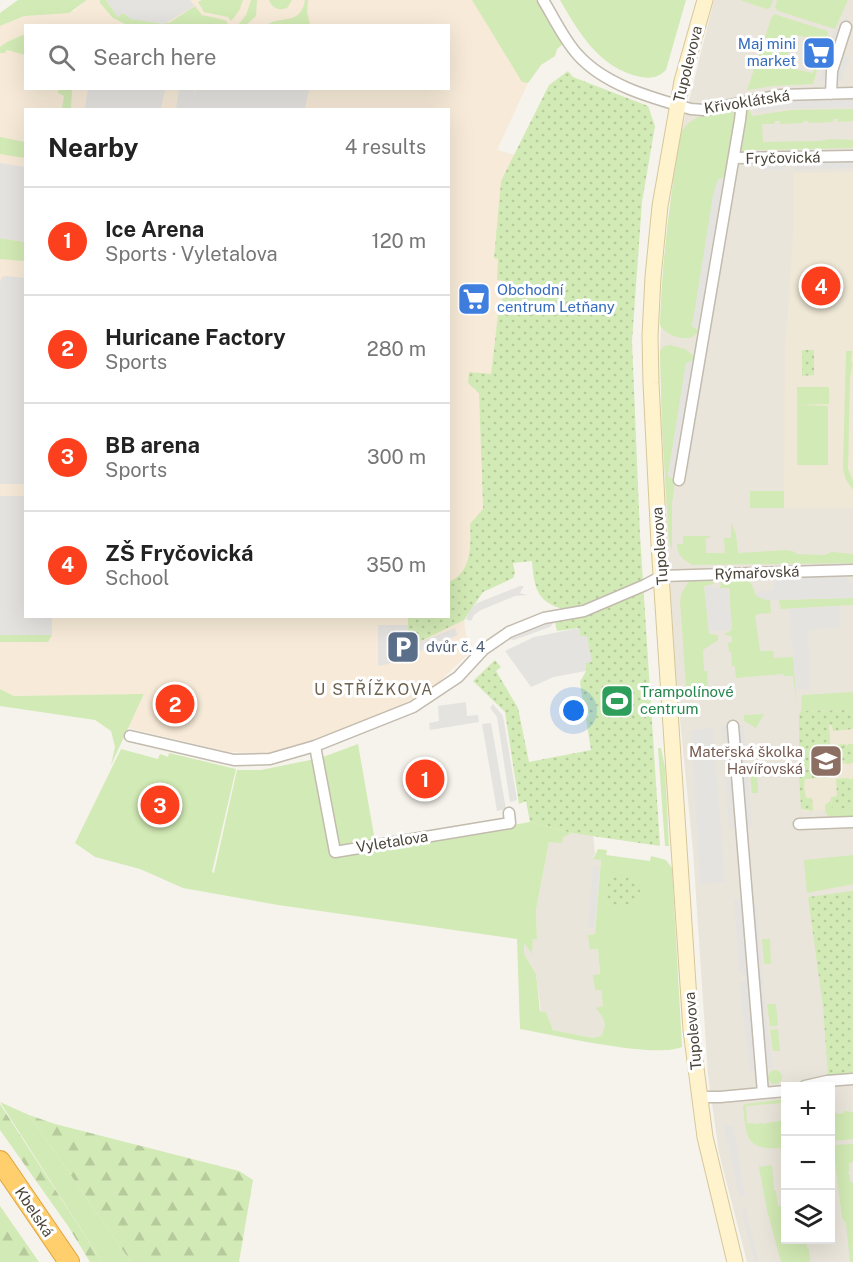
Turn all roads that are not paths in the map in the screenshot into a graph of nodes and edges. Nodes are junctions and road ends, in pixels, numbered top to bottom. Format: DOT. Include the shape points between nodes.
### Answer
graph roads {
  1 [pos="543,0"];
  2 [pos="705,0"];
  3 [pos="846,27"];
  4 [pos="853,93"];
  5 [pos="831,94"];
  6 [pos="742,102"];
  7 [pos="677,105"];
  8 [pos="853,156"];
  9 [pos="734,158"];
  10 [pos="679,480"];
  11 [pos="853,570"];
  12 [pos="662,576"];
  13 [pos="733,726"];
  14 [pos="130,736"];
  15 [pos="315,746"];
  16 [pos="509,813"];
  17 [pos="853,822"];
  18 [pos="800,824"];
  19 [pos="853,1079"];
  20 [pos="822,1082"];
  21 [pos="781,1091"];
  22 [pos="763,1093"];
  23 [pos="699,1097"];
  24 [pos="0,1161"];
  25 [pos="0,1184"];
  26 [pos="52,1262"];
  27 [pos="69,1262"];
  28 [pos="735,1262"];
  1 -- 7 [label="street, Křivoklátská" via="570,46 590,66 616,82"];
  2 -- 7 [label="main road, Tupolevova"];
  3 -- 5 [label="street" via="832,71"];
  4 -- 5 [label="street, Křivoklátská"];
  5 -- 6 [label="street, Křivoklátská" via="781,95"];
  6 -- 7 [label="street, Křivoklátská" via="704,110"];
  6 -- 9 [label="street, Fryčovická"];
  7 -- 12 [label="main road, Tupolevova" via="657,226 650,336"];
  8 -- 9 [label="street, Fryčovická"];
  9 -- 10 [label="street"];
  11 -- 12 [label="street, Rýmařovská"];
  12 -- 15 [label="street" via="584,611 544,618 509,632 483,650 458,677 412,707"];
  12 -- 23 [label="main road, Tupolevova" via="691,1030"];
  13 -- 22 [label="street"];
  14 -- 15 [label="street" via="234,760 270,759"];
  15 -- 16 [label="street, Vyletalova" via="335,852 510,823"];
  17 -- 18 [label="street"];
  19 -- 20 [label="street"];
  21 -- 22 [label="street"];
  22 -- 23 [label="street"];
  23 -- 28 [label="main road, Tupolevova"];
  24 -- 27 [label="highway, Kbelská"];
  25 -- 26 [label="highway, Kbelská"];
}
